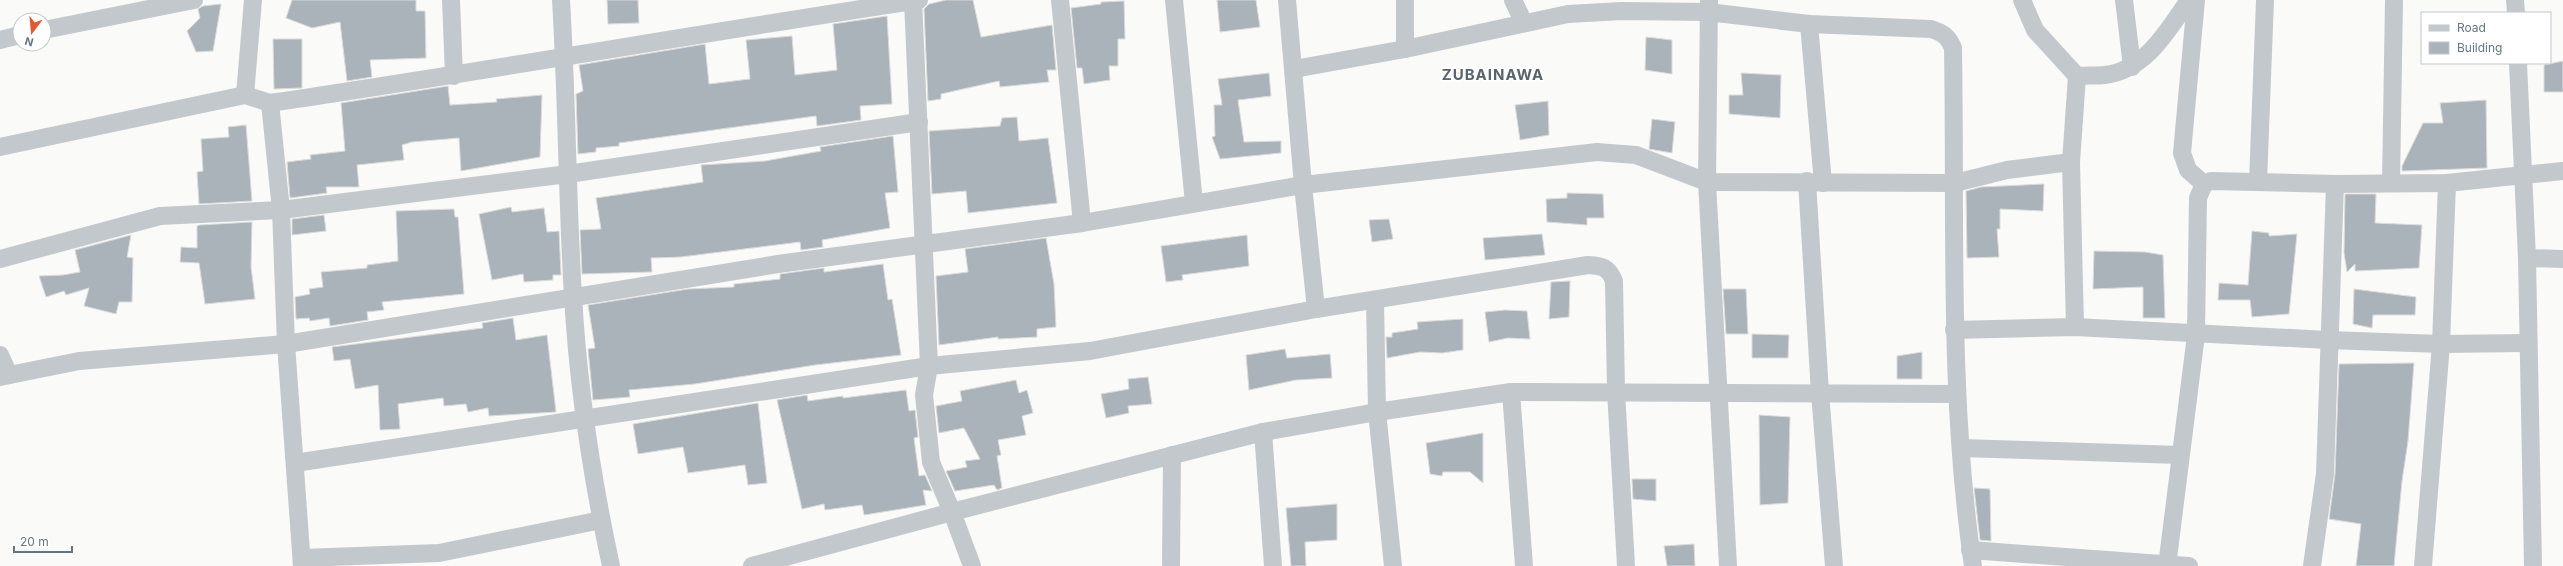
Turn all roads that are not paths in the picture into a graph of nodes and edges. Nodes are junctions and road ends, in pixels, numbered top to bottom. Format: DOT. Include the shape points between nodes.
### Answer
graph roads {
  1 [pos="194,0"];
  2 [pos="253,0"];
  3 [pos="451,0"];
  4 [pos="561,0"];
  5 [pos="915,0"];
  6 [pos="1060,0"];
  7 [pos="1174,0"];
  8 [pos="1287,0"];
  9 [pos="1404,0"];
  10 [pos="1513,0"];
  11 [pos="2022,0"];
  12 [pos="2124,0"];
  13 [pos="2189,0"];
  14 [pos="2196,0"];
  15 [pos="2265,0"];
  16 [pos="2394,0"];
  17 [pos="2515,0"];
  18 [pos="1708,6"];
  19 [pos="2516,12"];
  20 [pos="1524,23"];
  21 [pos="1809,24"];
  22 [pos="52,28"];
  23 [pos="12,37"];
  24 [pos="0,40"];
  25 [pos="1405,49"];
  26 [pos="564,57"];
  27 [pos="2518,64"];
  28 [pos="2132,67"];
  29 [pos="1294,69"];
  30 [pos="454,76"];
  31 [pos="2077,76"];
  32 [pos="245,95"];
  33 [pos="270,103"];
  34 [pos="919,122"];
  35 [pos="0,147"];
  36 [pos="2071,162"];
  37 [pos="2563,171"];
  38 [pos="568,174"];
  39 [pos="2524,174"];
  40 [pos="1707,182"];
  41 [pos="1815,182"];
  42 [pos="2258,182"];
  43 [pos="1955,183"];
  44 [pos="2391,183"];
  45 [pos="2447,183"];
  46 [pos="2204,184"];
  47 [pos="2335,184"];
  48 [pos="1303,185"];
  49 [pos="1194,203"];
  50 [pos="281,210"];
  51 [pos="1082,223"];
  52 [pos="925,244"];
  53 [pos="2527,258"];
  54 [pos="2563,258"];
  55 [pos="0,259"];
  56 [pos="573,298"];
  57 [pos="1375,300"];
  58 [pos="1316,309"];
  59 [pos="2075,327"];
  60 [pos="1954,330"];
  61 [pos="2196,335"];
  62 [pos="2328,340"];
  63 [pos="2528,343"];
  64 [pos="286,344"];
  65 [pos="2441,344"];
  66 [pos="0,355"];
  67 [pos="929,366"];
  68 [pos="4,376"];
  69 [pos="1616,391"];
  70 [pos="1511,392"];
  71 [pos="1820,393"];
  72 [pos="1719,394"];
  73 [pos="1957,394"];
  74 [pos="1377,412"];
  75 [pos="586,419"];
  76 [pos="1263,432"];
  77 [pos="1961,448"];
  78 [pos="1172,455"];
  79 [pos="2180,455"];
  80 [pos="295,463"];
  81 [pos="952,512"];
  82 [pos="601,520"];
  83 [pos="1971,558"];
  84 [pos="302,562"];
  85 [pos="2167,565"];
  86 [pos="611,566"];
  87 [pos="752,566"];
  88 [pos="972,566"];
  89 [pos="1170,566"];
  90 [pos="1273,566"];
  91 [pos="1393,566"];
  92 [pos="1524,566"];
  93 [pos="1626,566"];
  94 [pos="1728,566"];
  95 [pos="1834,566"];
  96 [pos="2189,566"];
  97 [pos="2312,566"];
  98 [pos="2422,566"];
  99 [pos="2533,566"];
  1 -- 22 [label="street"];
  2 -- 32 [label="street"];
  3 -- 30 [label="street"];
  4 -- 26 [label="street"];
  5 -- 26 [label="street" via="699,33"];
  5 -- 34 [label="street"];
  6 -- 51 [label="street"];
  7 -- 49 [label="street"];
  8 -- 29 [label="street"];
  9 -- 25 [label="street"];
  10 -- 20 [label="street"];
  11 -- 31 [label="street" via="2035,30"];
  12 -- 28 [label="street"];
  13 -- 28 [label="street" via="2159,44"];
  14 -- 46 [label="street" via="2182,152 2188,170"];
  15 -- 42 [label="street"];
  16 -- 44 [label="street"];
  17 -- 19 [label="street"];
  18 -- 20 [label="street" via="1568,14"];
  18 -- 21 [label="street"];
  18 -- 40 [label="street"];
  20 -- 25 [label="street"];
  21 -- 41 [label="street"];
  21 -- 43 [label="street" via="1931,28 1950,39 1953,48"];
  23 -- 24 [label="street"];
  25 -- 29 [label="street"];
  26 -- 30 [label="street"];
  26 -- 38 [label="street"];
  27 -- 39 [label="street"];
  28 -- 31 [label="street" via="2106,75"];
  29 -- 48 [label="street"];
  30 -- 33 [label="street"];
  31 -- 36 [label="street"];
  32 -- 33 [label="street"];
  32 -- 35 [label="street"];
  33 -- 50 [label="street"];
  34 -- 38 [label="street"];
  34 -- 52 [label="street"];
  36 -- 43 [label="street" via="2007,170"];
  36 -- 59 [label="street"];
  37 -- 39 [label="street"];
  38 -- 50 [label="street"];
  38 -- 56 [label="street"];
  39 -- 45 [label="street"];
  39 -- 53 [label="street"];
  40 -- 41 [label="street"];
  40 -- 48 [label="street" via="1636,155 1597,152"];
  40 -- 72 [label="street"];
  41 -- 43 [label="street"];
  41 -- 71 [label="street"];
  42 -- 46 [label="street" via="2211,181"];
  42 -- 47 [label="street"];
  43 -- 60 [label="street"];
  44 -- 45 [label="street"];
  44 -- 47 [label="street"];
  45 -- 65 [label="street"];
  46 -- 61 [label="street" via="2198,198"];
  47 -- 62 [label="street"];
  48 -- 49 [label="street"];
  48 -- 58 [label="street"];
  49 -- 51 [label="street"];
  50 -- 55 [label="street" via="160,216"];
  50 -- 64 [label="street"];
  51 -- 52 [label="street"];
  52 -- 56 [label="street"];
  52 -- 67 [label="street"];
  53 -- 54 [label="street"];
  53 -- 63 [label="street"];
  56 -- 64 [label="street"];
  56 -- 75 [label="street"];
  57 -- 58 [label="street"];
  57 -- 69 [label="street" via="1588,265 1605,266 1614,281"];
  57 -- 74 [label="street"];
  58 -- 67 [label="street" via="1090,351"];
  59 -- 60 [label="street"];
  59 -- 61 [label="street"];
  60 -- 73 [label="street"];
  61 -- 62 [label="street"];
  61 -- 79 [label="street"];
  62 -- 65 [label="street"];
  62 -- 97 [label="street" via="2326,474"];
  63 -- 65 [label="street"];
  63 -- 99 [label="street"];
  64 -- 68 [label="street" via="79,361"];
  64 -- 80 [label="street"];
  65 -- 98 [label="street"];
  66 -- 68 [label="street"];
  67 -- 75 [label="street"];
  67 -- 81 [label="street" via="924,395 931,462"];
  69 -- 70 [label="street"];
  69 -- 72 [label="street"];
  69 -- 93 [label="street"];
  70 -- 74 [label="street"];
  70 -- 92 [label="street"];
  71 -- 72 [label="street"];
  71 -- 73 [label="street"];
  71 -- 95 [label="street"];
  72 -- 94 [label="street"];
  73 -- 77 [label="street"];
  74 -- 76 [label="street"];
  74 -- 91 [label="street"];
  75 -- 80 [label="street"];
  75 -- 82 [label="street"];
  76 -- 78 [label="street"];
  76 -- 90 [label="street"];
  77 -- 79 [label="street"];
  77 -- 83 [label="street"];
  78 -- 81 [label="street"];
  78 -- 89 [label="street"];
  79 -- 85 [label="street"];
  80 -- 84 [label="street"];
  81 -- 87 [label="street"];
  81 -- 88 [label="street"];
  82 -- 84 [label="street" via="439,553"];
  82 -- 86 [label="street"];
  83 -- 85 [label="street"];
  85 -- 96 [label="street"];
}
